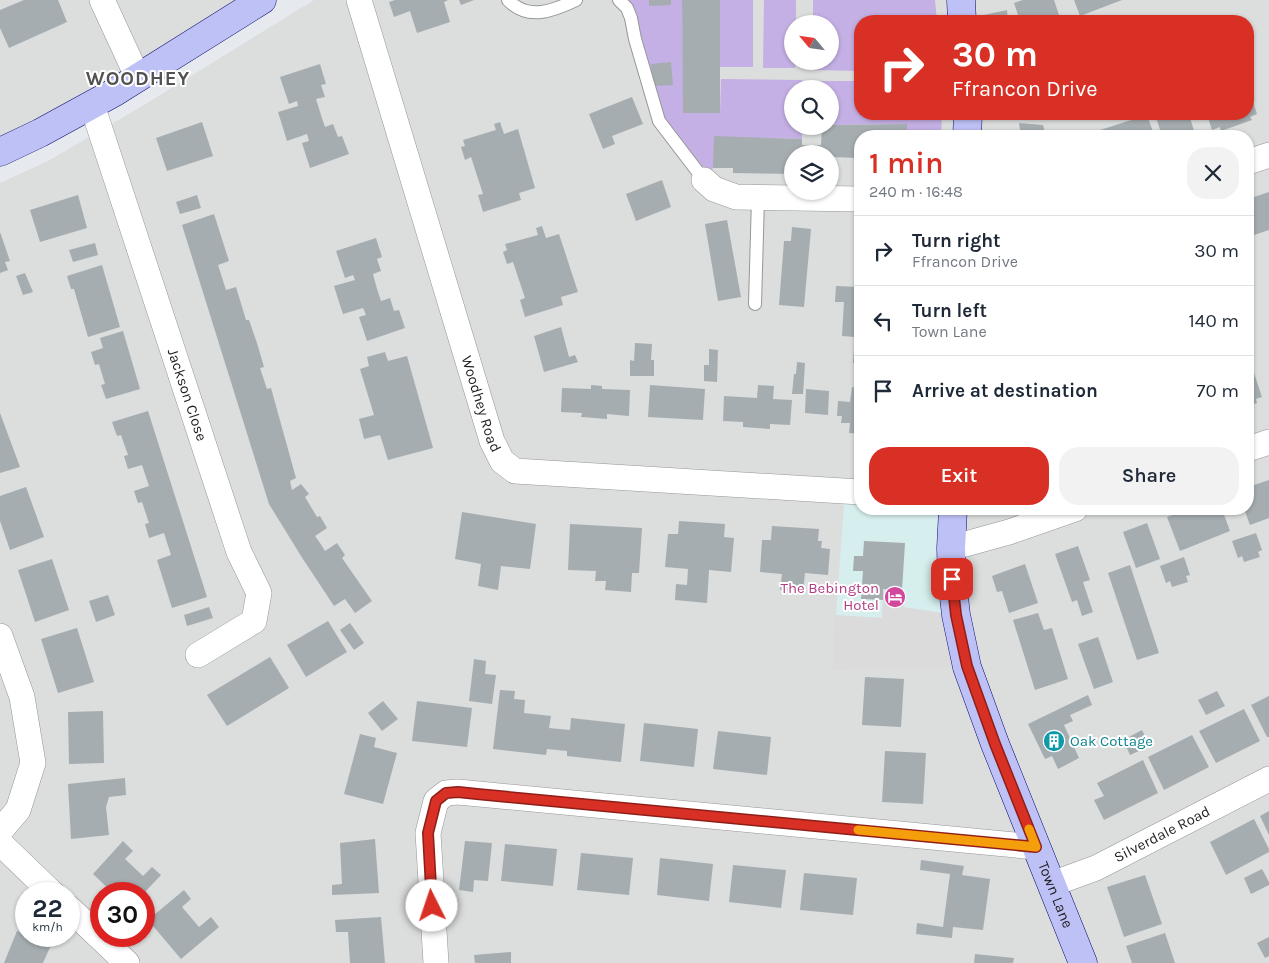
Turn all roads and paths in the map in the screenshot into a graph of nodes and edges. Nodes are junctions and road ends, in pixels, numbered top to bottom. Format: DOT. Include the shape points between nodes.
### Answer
graph roads {
  1 [pos="102,0"];
  2 [pos="262,0"];
  3 [pos="359,0"];
  4 [pos="508,0"];
  5 [pos="576,0"];
  6 [pos="619,0"];
  7 [pos="960,0"];
  8 [pos="961,15"];
  9 [pos="138,78"];
  10 [pos="92,105"];
  11 [pos="0,152"];
  12 [pos="1269,154"];
  13 [pos="1254,160"];
  14 [pos="704,180"];
  15 [pos="758,198"];
  16 [pos="854,199"];
  17 [pos="755,304"];
  18 [pos="1269,442"];
  19 [pos="1254,447"];
  20 [pos="854,492"];
  21 [pos="953,515"];
  22 [pos="1058,515"];
  23 [pos="951,548"];
  24 [pos="0,636"];
  25 [pos="198,655"];
  26 [pos="1269,779"];
  27 [pos="0,831"];
  28 [pos="0,843"];
  29 [pos="1036,847"];
  30 [pos="41,882"];
  31 [pos="1052,884"];
  32 [pos="80,918"];
  33 [pos="127,963"];
  34 [pos="436,963"];
  35 [pos="1083,963"];
  1 -- 9 [label="street"];
  2 -- 9 [label="main road"];
  3 -- 20 [label="street, Woodhey Road" via="492,441 502,461 515,471"];
  4 -- 5 [label="lane" via="523,10 537,13 551,11"];
  6 -- 14 [label="lane" via="631,18 659,121"];
  7 -- 8 [label="main road"];
  9 -- 10 [label="main road"];
  10 -- 11 [label="main road"];
  10 -- 25 [label="street, Jackson Close" via="239,552 259,593 254,622"];
  12 -- 13 [label="street"];
  14 -- 15 [label="street" via="714,189 736,197"];
  15 -- 16 [label="street"];
  15 -- 17 [label="lane"];
  18 -- 19 [label="street"];
  21 -- 23 [label="main road, Town Lane"];
  22 -- 23 [label="street"];
  23 -- 29 [label="main road, Town Lane" via="956,615 967,666"];
  24 -- 27 [label="street" via="22,697 32,763 18,810"];
  26 -- 31 [label="street, Silverdale Road" via="1096,868"];
  28 -- 30 [label="street"];
  29 -- 31 [label="main road, Town Lane"];
  29 -- 34 [label="street" via="446,793 436,801 428,833"];
  31 -- 35 [label="main road, Town Lane"];
  32 -- 33 [label="street"];
}
